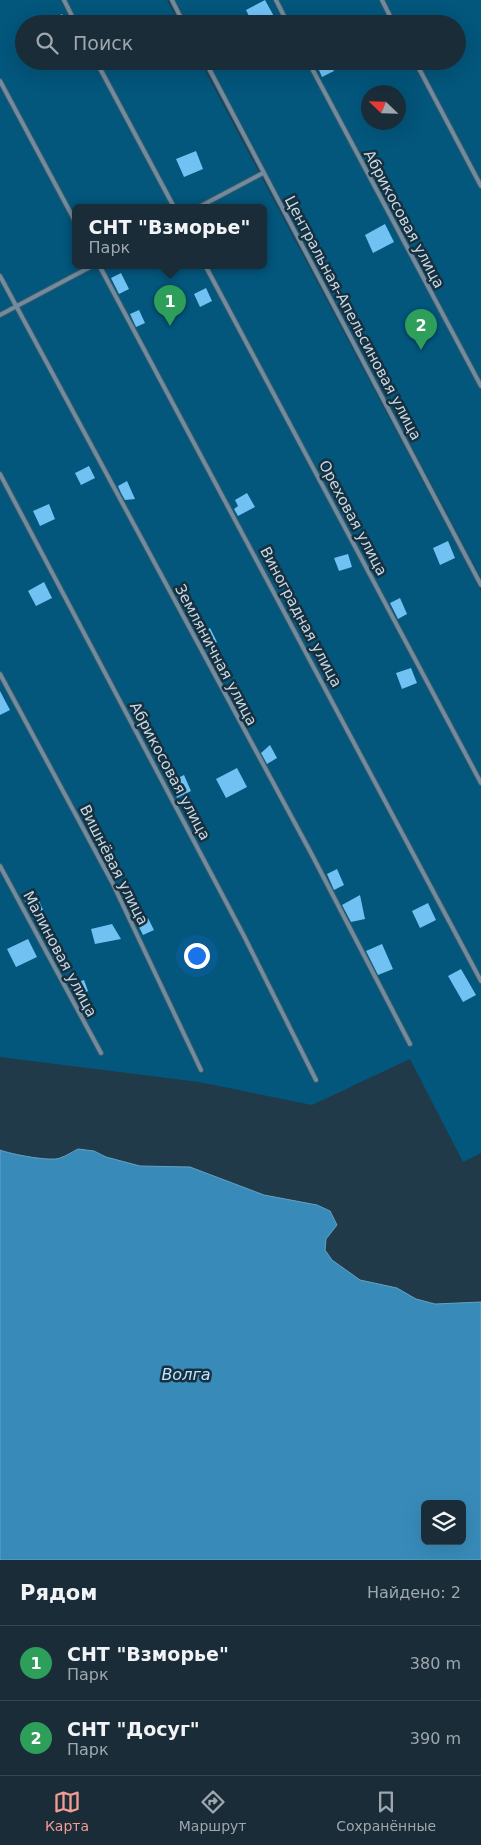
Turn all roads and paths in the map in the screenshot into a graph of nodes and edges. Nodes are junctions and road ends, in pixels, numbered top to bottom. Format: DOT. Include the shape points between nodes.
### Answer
graph roads {
  1 [pos="64,0"];
  2 [pos="172,0"];
  3 [pos="276,0"];
  4 [pos="382,0"];
  5 [pos="72,15"];
  6 [pos="180,15"];
  7 [pos="284,15"];
  8 [pos="390,15"];
  9 [pos="101,70"];
  10 [pos="210,70"];
  11 [pos="313,70"];
  12 [pos="419,70"];
  13 [pos="0,81"];
  14 [pos="264,173"];
  15 [pos="481,186"];
  16 [pos="172,204"];
  17 [pos="205,204"];
  18 [pos="72,216"];
  19 [pos="86,269"];
  20 [pos="101,269"];
  21 [pos="207,269"];
  22 [pos="0,276"];
  23 [pos="16,306"];
  24 [pos="0,315"];
  25 [pos="481,386"];
  26 [pos="0,474"];
  27 [pos="481,585"];
  28 [pos="0,674"];
  29 [pos="481,782"];
  30 [pos="0,866"];
  31 [pos="481,981"];
  32 [pos="410,1044"];
  33 [pos="101,1052"];
  34 [pos="201,1070"];
  35 [pos="316,1080"];
  1 -- 5 [label="lane"];
  2 -- 6 [label="lane"];
  3 -- 7 [label="lane"];
  4 -- 8 [label="lane"];
  9 -- 16 [label="lane"];
  10 -- 14 [label="lane, Центральная-Апельсиновая улица"];
  11 -- 25 [label="lane, Абрикосовая улица"];
  12 -- 15 [label="lane"];
  13 -- 18 [label="lane"];
  14 -- 17 [label="lane"];
  14 -- 27 [label="lane, Центральная-Апельсиновая улица"];
  19 -- 23 [label="lane"];
  20 -- 31 [label="lane, Виноградная улица"];
  21 -- 29 [label="lane, Ореховая улица"];
  22 -- 23 [label="lane, Земляничная улица"];
  23 -- 24 [label="lane"];
  23 -- 32 [label="lane, Земляничная улица" via="311,853"];
  26 -- 35 [label="lane, Абрикосовая улица" via="235,918"];
  28 -- 34 [label="lane, Вишнёвая улица" via="112,882"];
  30 -- 33 [label="lane, Малиновая улица"];
}
